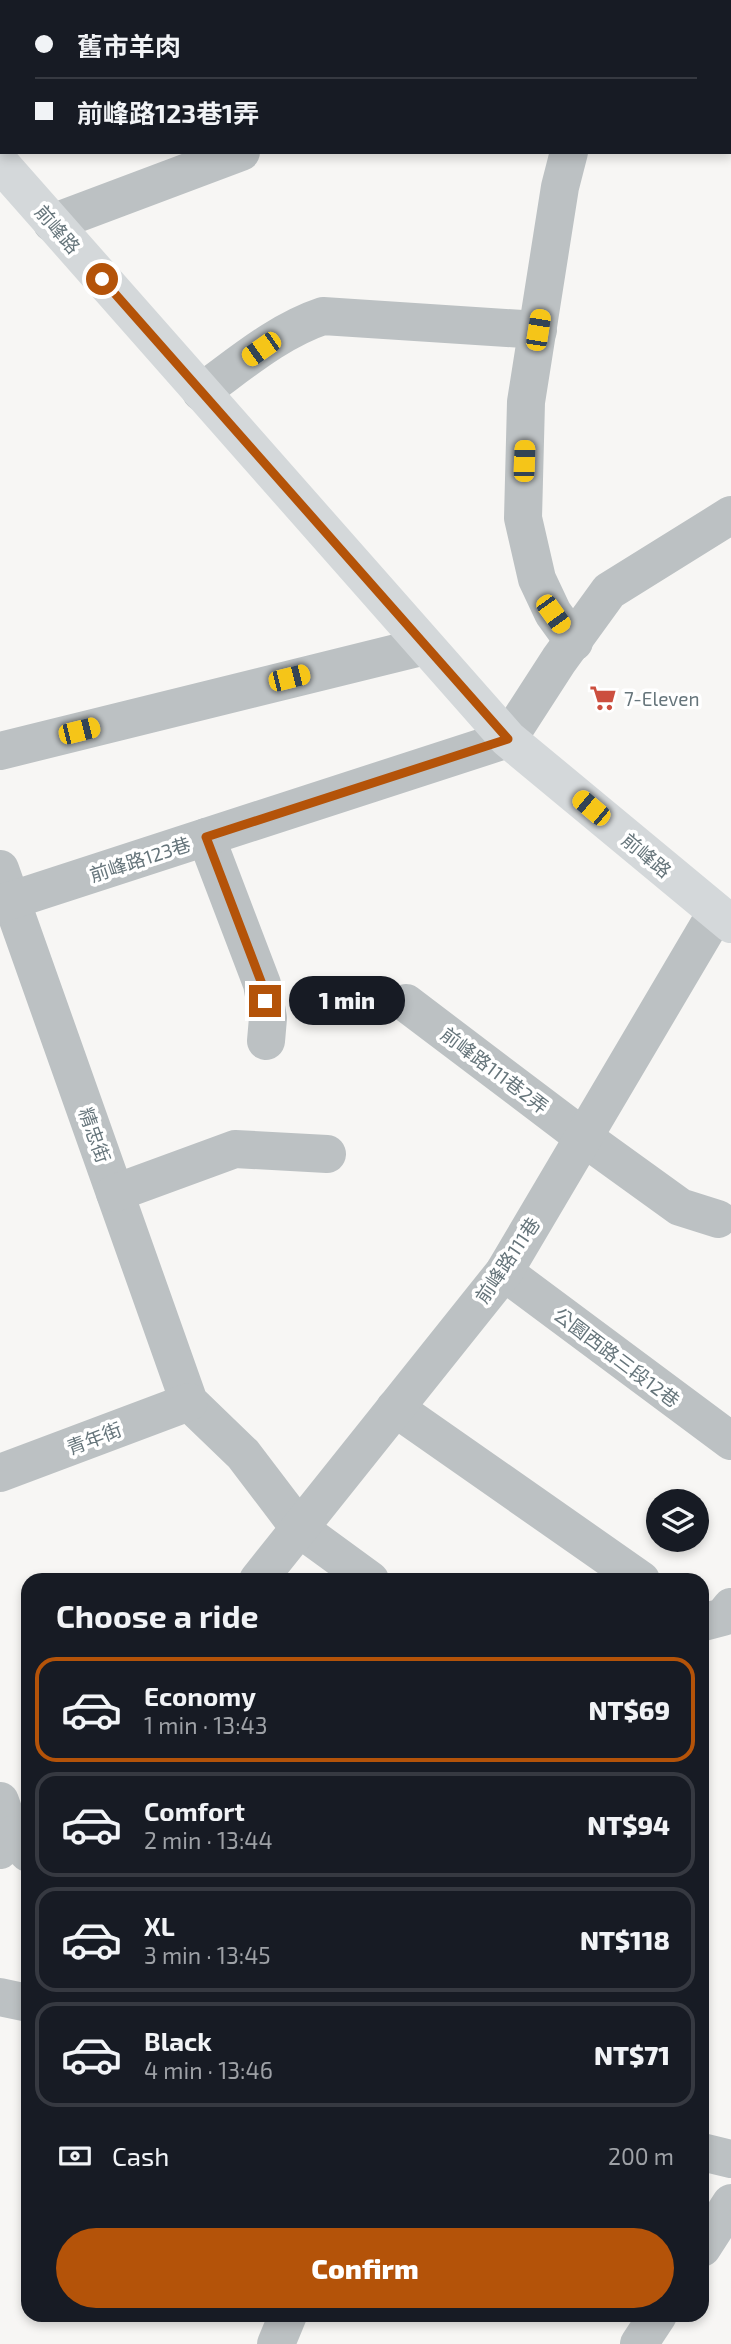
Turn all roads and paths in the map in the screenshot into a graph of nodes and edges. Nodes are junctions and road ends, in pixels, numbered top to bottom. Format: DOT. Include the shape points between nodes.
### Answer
graph roads {
  1 [pos="236,154"];
  2 [pos="568,154"];
  3 [pos="0,163"];
  4 [pos="52,223"];
  5 [pos="538,330"];
  6 [pos="201,392"];
  7 [pos="731,515"];
  8 [pos="574,642"];
  9 [pos="425,646"];
  10 [pos="508,739"];
  11 [pos="0,751"];
  12 [pos="206,837"];
  13 [pos="4,891"];
  14 [pos="723,918"];
  15 [pos="407,1003"];
  16 [pos="266,1041"];
  17 [pos="583,1137"];
  18 [pos="327,1154"];
  19 [pos="115,1193"];
  20 [pos="718,1219"];
  21 [pos="504,1272"];
  22 [pos="189,1402"];
  23 [pos="395,1409"];
  24 [pos="731,1441"];
  25 [pos="0,1473"];
  26 [pos="300,1528"];
  27 [pos="264,1573"];
  28 [pos="361,1573"];
  29 [pos="631,1573"];
  30 [pos="731,1607"];
  31 [pos="709,1620"];
  32 [pos="0,1997"];
  33 [pos="21,2002"];
  34 [pos="709,2154"];
  35 [pos="731,2159"];
  36 [pos="731,2203"];
  37 [pos="709,2237"];
  38 [pos="285,2322"];
  39 [pos="653,2322"];
  40 [pos="276,2344"];
  41 [pos="639,2344"];
  1 -- 4 [label="street"];
  2 -- 5 [label="street"];
  3 -- 4 [label="main road, 前峰路"];
  4 -- 6 [label="main road, 前峰路"];
  5 -- 6 [label="street" via="323,316 281,335"];
  5 -- 8 [label="street" via="526,402 523,519 537,579 553,614"];
  6 -- 9 [label="main road, 前峰路"];
  7 -- 8 [label="street" via="609,591"];
  8 -- 10 [label="street"];
  9 -- 10 [label="main road, 前峰路"];
  9 -- 11 [label="street"];
  10 -- 12 [label="street, 前峰路123巷"];
  10 -- 14 [label="main road, 前峰路"];
  12 -- 13 [label="street, 前峰路123巷"];
  12 -- 16 [label="street" via="262,984 268,1018"];
  13 -- 19 [label="street, 精忠街"];
  14 -- 17 [label="street, 前峰路111巷"];
  15 -- 17 [label="street, 前峰路111巷2弄"];
  17 -- 20 [label="street, 前峰路111巷2弄" via="680,1208"];
  17 -- 21 [label="street, 前峰路111巷"];
  18 -- 19 [label="street" via="235,1149"];
  19 -- 22 [label="street, 精忠街"];
  21 -- 23 [label="street, 前峰路111巷"];
  21 -- 24 [label="street, 公園西路三段12巷"];
  22 -- 25 [label="street, 青年街"];
  22 -- 26 [label="street" via="243,1454"];
  23 -- 26 [label="street, 前峰路111巷"];
  23 -- 29 [label="street"];
  26 -- 27 [label="street, 前峰路111巷"];
  26 -- 28 [label="street"];
  30 -- 31 [label="street" via="723,1617"];
  32 -- 33 [label="street"];
  34 -- 35 [label="street"];
  36 -- 37 [label="street"];
  38 -- 40 [label="street"];
  39 -- 41 [label="street"];
}
